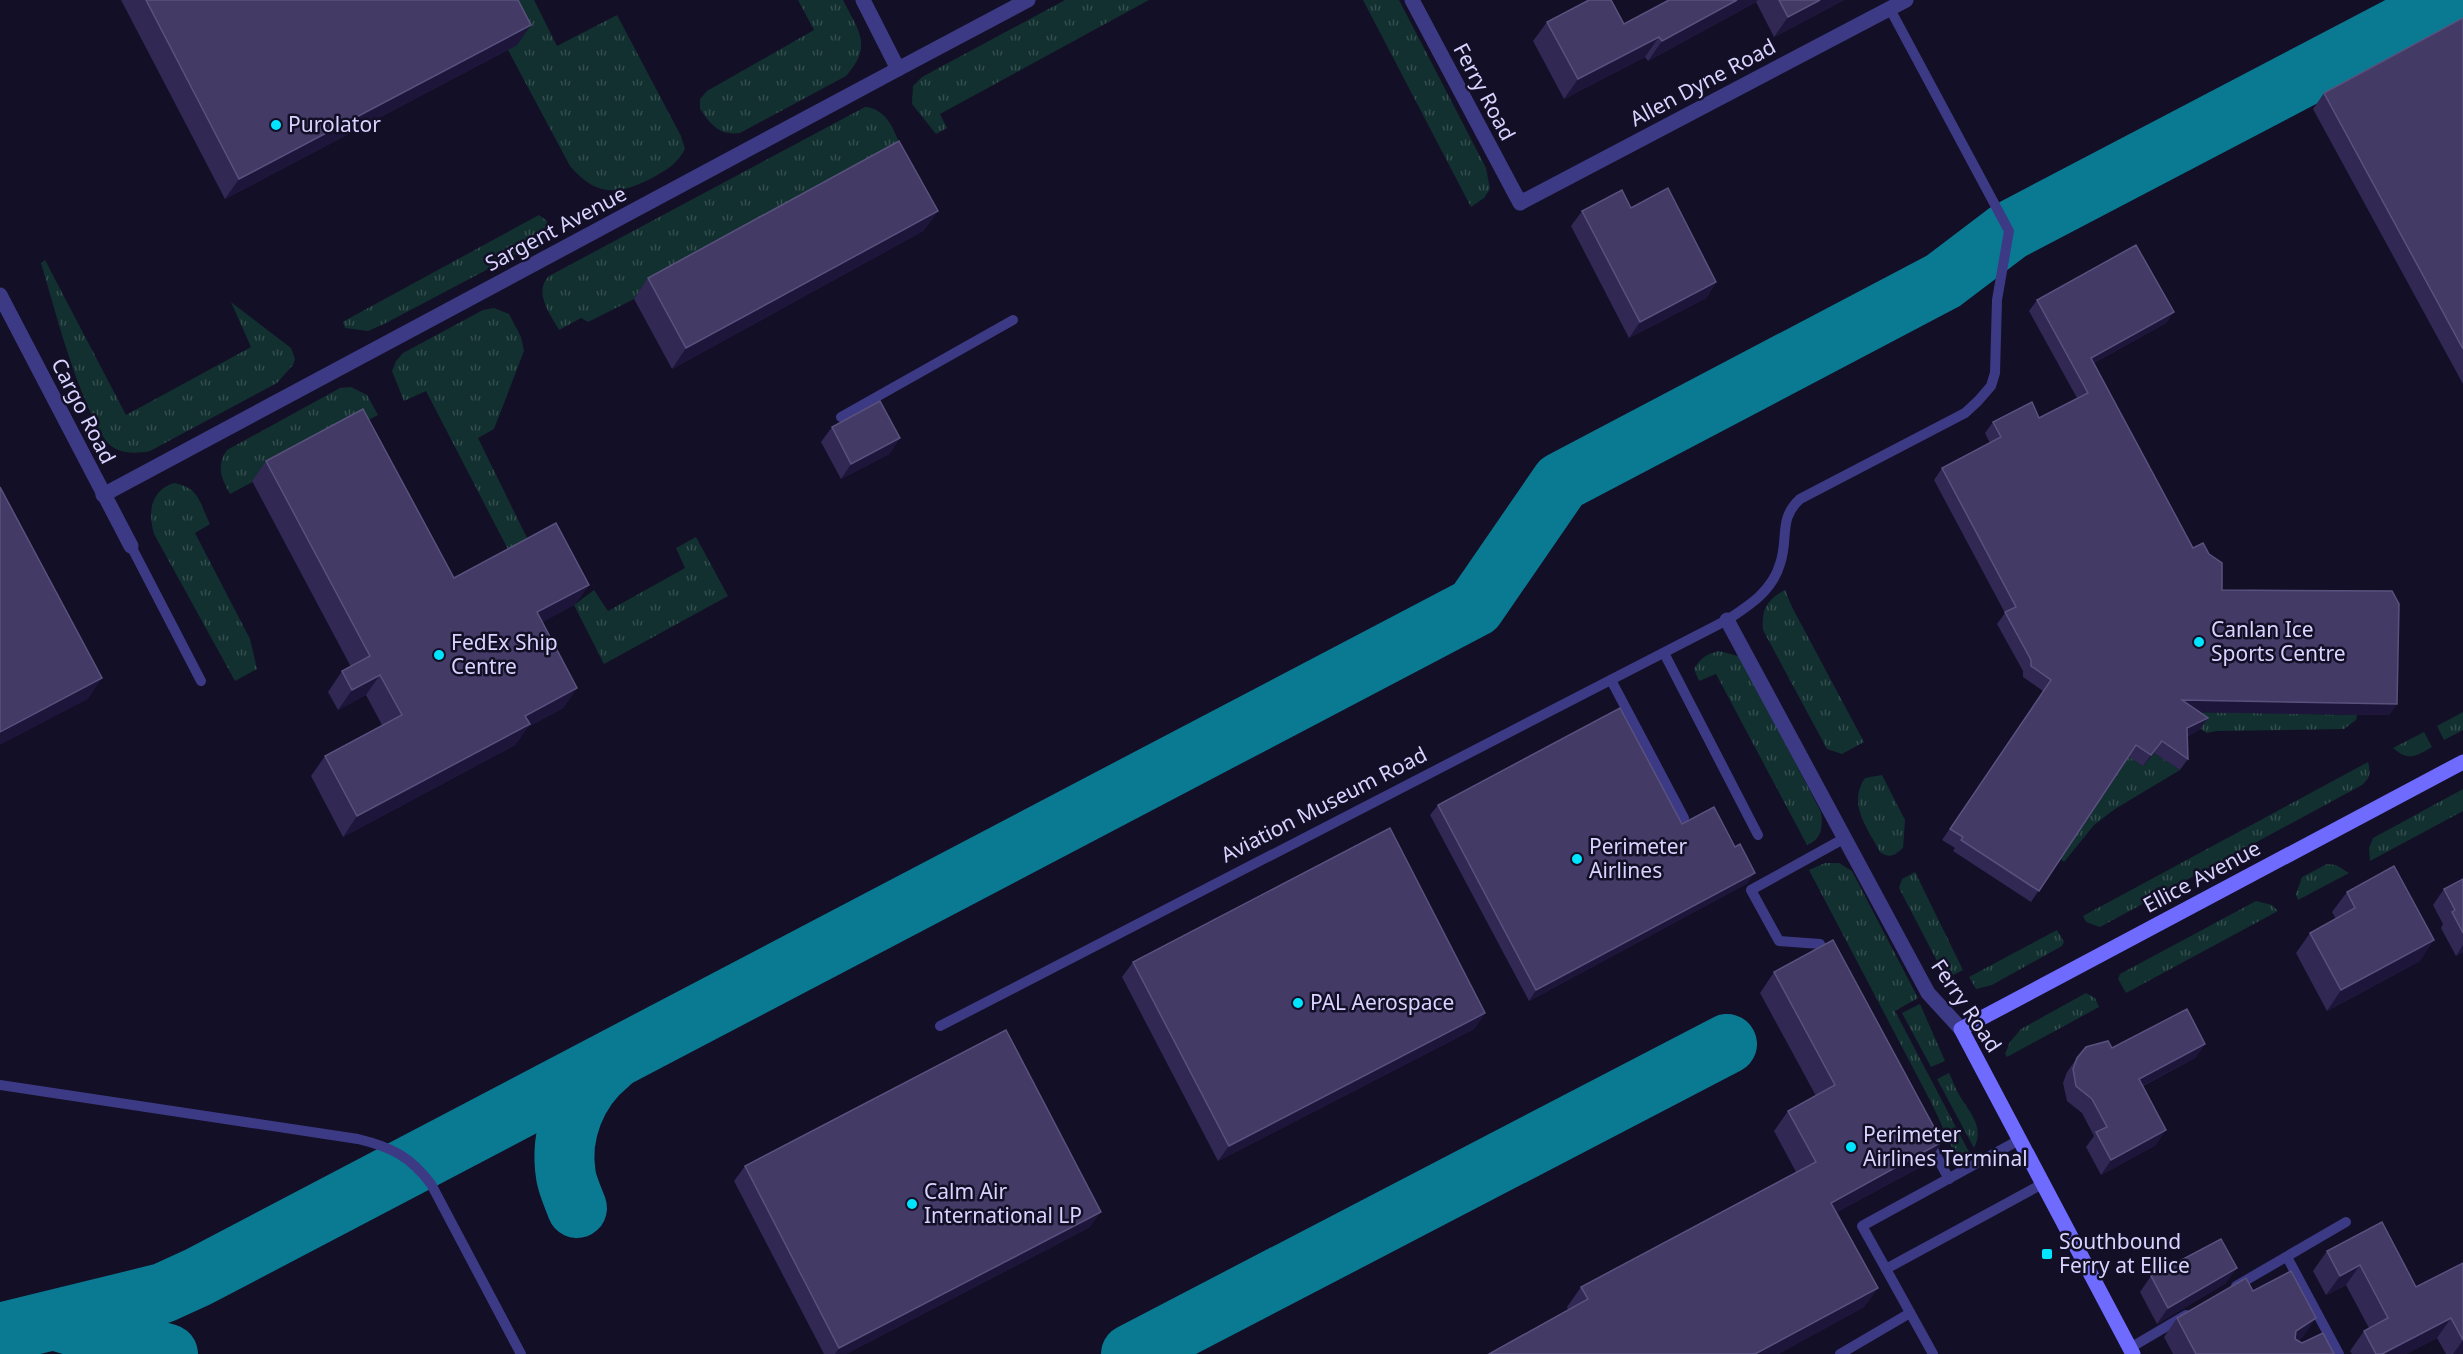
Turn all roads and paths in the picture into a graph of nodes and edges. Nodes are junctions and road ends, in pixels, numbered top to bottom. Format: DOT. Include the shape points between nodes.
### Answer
graph roads {
  1 [pos="863,0"];
  2 [pos="1028,0"];
  3 [pos="1412,0"];
  4 [pos="1906,0"];
  5 [pos="1890,9"];
  6 [pos="898,69"];
  7 [pos="1520,203"];
  8 [pos="0,295"];
  9 [pos="1013,320"];
  10 [pos="841,417"];
  11 [pos="103,495"];
  12 [pos="131,546"];
  13 [pos="1727,620"];
  14 [pos="1664,652"];
  15 [pos="1611,680"];
  16 [pos="201,681"];
  17 [pos="2463,762"];
  18 [pos="1684,818"];
  19 [pos="1758,835"];
  20 [pos="1845,838"];
  21 [pos="1831,964"];
  22 [pos="940,1026"];
  23 [pos="1961,1029"];
  24 [pos="0,1085"];
  25 [pos="1921,1127"];
  26 [pos="2020,1139"];
  27 [pos="1949,1179"];
  28 [pos="2044,1183"];
  29 [pos="2346,1222"];
  30 [pos="2287,1257"];
  31 [pos="1886,1269"];
  32 [pos="2227,1291"];
  33 [pos="2197,1309"];
  34 [pos="1910,1313"];
  35 [pos="1858,1350"];
  36 [pos="2131,1351"];
  37 [pos="521,1354"];
  38 [pos="1840,1354"];
  39 [pos="1932,1354"];
  40 [pos="2339,1354"];
  1 -- 6 [label="street"];
  2 -- 6 [label="street, Sargent Avenue"];
  3 -- 7 [label="street, Ferry Road"];
  4 -- 5 [label="street, Allen Dyne Road"];
  5 -- 7 [label="street, Allen Dyne Road"];
  5 -- 13 [label="lane, Aviation Museum Road" via="2009,231 1997,300 1995,373 1991,386 1965,413 1800,499 1790,508 1775,576 1756,602"];
  6 -- 11 [label="street, Sargent Avenue"];
  8 -- 11 [label="street, Cargo Road"];
  9 -- 10 [label="lane"];
  11 -- 12 [label="street, Cargo Road"];
  12 -- 16 [label="lane"];
  13 -- 14 [label="lane, Aviation Museum Road"];
  13 -- 20 [label="street, Ferry Road"];
  14 -- 15 [label="lane, Aviation Museum Road"];
  14 -- 19 [label="lane"];
  15 -- 18 [label="lane"];
  15 -- 22 [label="lane, Aviation Museum Road"];
  17 -- 23 [label="main road, Ellice Avenue"];
  20 -- 21 [label="lane" via="1751,890 1779,941 1820,944"];
  20 -- 23 [label="street, Ferry Road" via="1928,993"];
  23 -- 26 [label="main road, Ferry Road"];
  24 -- 37 [label="lane" via="358,1139 403,1155 431,1184"];
  25 -- 27 [label="lane"];
  26 -- 27 [label="lane"];
  26 -- 28 [label="main road, Ferry Road"];
  27 -- 31 [label="lane" via="1862,1226"];
  28 -- 31 [label="lane"];
  28 -- 36 [label="main road, Ferry Road"];
  29 -- 30 [label="lane"];
  30 -- 32 [label="lane"];
  30 -- 40 [label="lane" via="2323,1336"];
  31 -- 34 [label="lane"];
  33 -- 36 [label="lane"];
  34 -- 35 [label="lane"];
  34 -- 39 [label="lane"];
  35 -- 38 [label="lane"];
}
